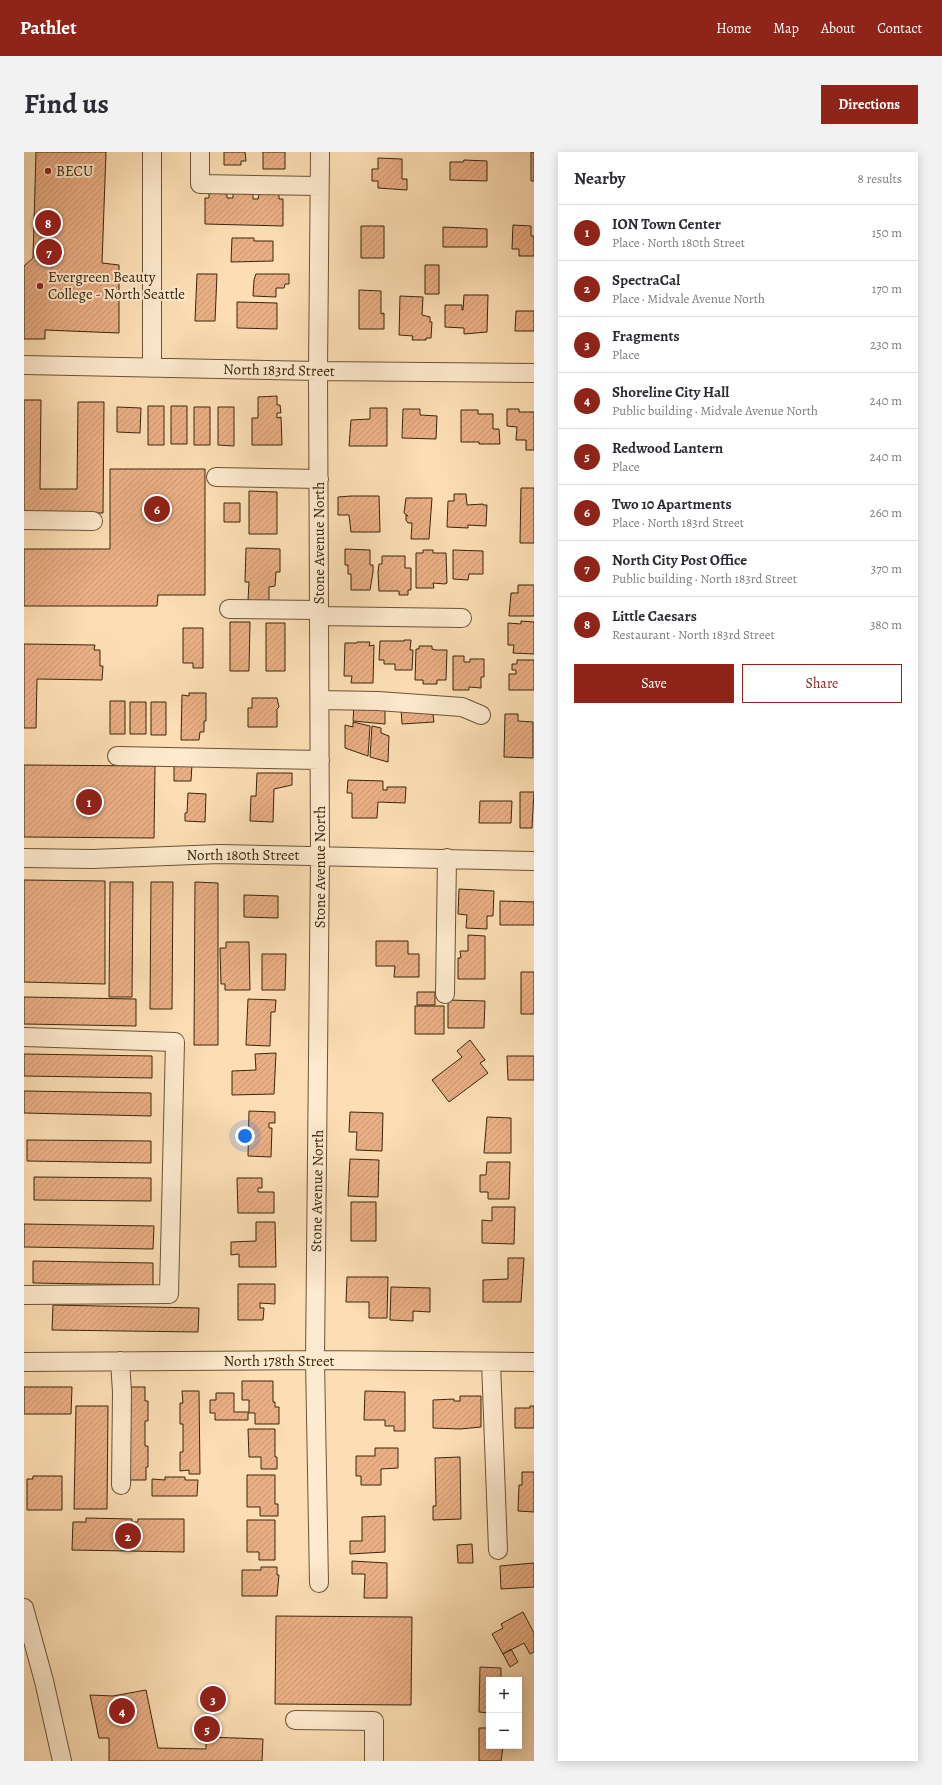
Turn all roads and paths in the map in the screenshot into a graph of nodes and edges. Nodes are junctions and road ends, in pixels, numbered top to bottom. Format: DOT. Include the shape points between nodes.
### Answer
graph roads {
  1 [pos="152,152"];
  2 [pos="200,152"];
  3 [pos="320,152"];
  4 [pos="319,186"];
  5 [pos="24,365"];
  6 [pos="152,368"];
  7 [pos="318,371"];
  8 [pos="534,373"];
  9 [pos="216,477"];
  10 [pos="319,479"];
  11 [pos="24,520"];
  12 [pos="93,521"];
  13 [pos="229,610"];
  14 [pos="319,613"];
  15 [pos="462,618"];
  16 [pos="320,700"];
  17 [pos="481,715"];
  18 [pos="118,756"];
  19 [pos="320,760"];
  20 [pos="320,856"];
  21 [pos="24,858"];
  22 [pos="447,858"];
  23 [pos="534,860"];
  24 [pos="446,994"];
  25 [pos="24,1037"];
  26 [pos="24,1295"];
  27 [pos="315,1360"];
  28 [pos="120,1361"];
  29 [pos="24,1362"];
  30 [pos="491,1362"];
  31 [pos="534,1362"];
  32 [pos="121,1485"];
  33 [pos="498,1550"];
  34 [pos="320,1582"];
  35 [pos="24,1608"];
  36 [pos="295,1720"];
  37 [pos="62,1761"];
  38 [pos="374,1761"];
  1 -- 6 [label="street"];
  2 -- 4 [label="street" via="200,184"];
  3 -- 4 [label="street, Stone Avenue North"];
  4 -- 7 [label="street, Stone Avenue North"];
  5 -- 6 [label="street, North 183rd Street"];
  6 -- 7 [label="street, North 183rd Street"];
  7 -- 8 [label="street, North 183rd Street"];
  7 -- 10 [label="street, Stone Avenue North"];
  9 -- 10 [label="street"];
  10 -- 14 [label="street, Stone Avenue North"];
  11 -- 12 [label="street"];
  13 -- 14 [label="street"];
  14 -- 15 [label="street"];
  14 -- 16 [label="street, Stone Avenue North"];
  16 -- 17 [label="street" via="462,707"];
  16 -- 19 [label="street, Stone Avenue North"];
  18 -- 19 [label="street"];
  19 -- 20 [label="street, Stone Avenue North"];
  20 -- 21 [label="street, North 180th Street" via="219,854 92,859"];
  20 -- 22 [label="street, North 180th Street"];
  20 -- 27 [label="street, Stone Avenue North"];
  22 -- 23 [label="street, North 180th Street"];
  22 -- 24 [label="street"];
  25 -- 26 [label="street" via="175,1042 169,1294"];
  27 -- 28 [label="street, North 178th Street"];
  27 -- 30 [label="street, North 178th Street"];
  27 -- 34 [label="street, Stone Avenue North"];
  28 -- 29 [label="street, North 178th Street"];
  28 -- 32 [label="street"];
  30 -- 31 [label="street, North 178th Street"];
  30 -- 33 [label="street"];
  35 -- 37 [label="street"];
  36 -- 38 [label="street" via="374,1721"];
}
